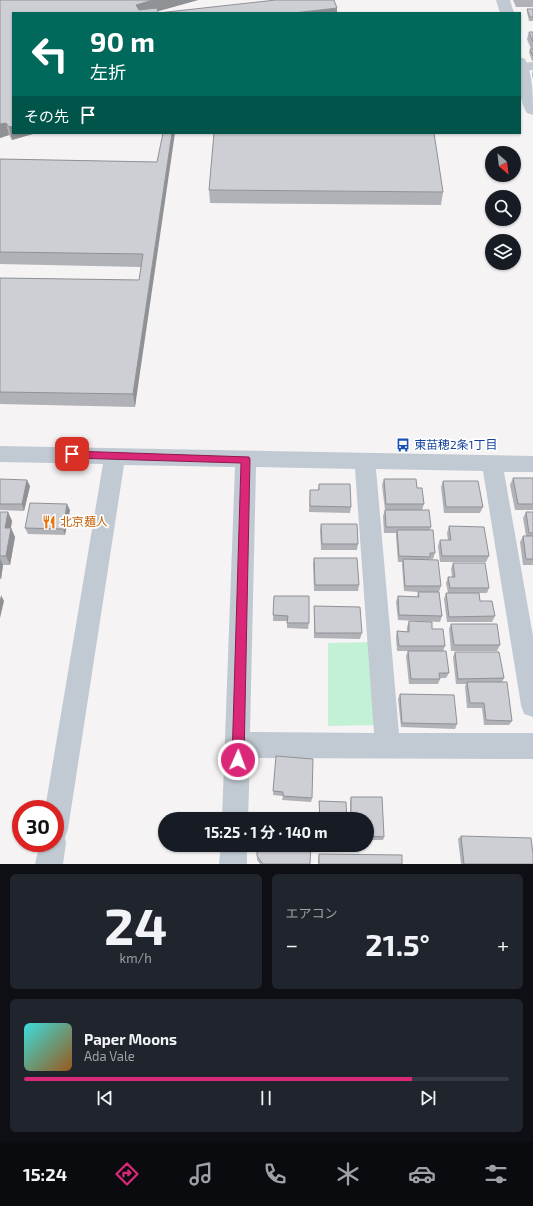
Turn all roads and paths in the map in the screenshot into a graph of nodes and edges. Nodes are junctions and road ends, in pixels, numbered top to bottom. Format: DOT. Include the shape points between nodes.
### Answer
graph roads {
  1 [pos="503,0"];
  2 [pos="507,12"];
  3 [pos="525,65"];
  4 [pos="533,110"];
  5 [pos="0,454"];
  6 [pos="115,455"];
  7 [pos="246,459"];
  8 [pos="365,461"];
  9 [pos="492,463"];
  10 [pos="533,464"];
  11 [pos="533,705"];
  12 [pos="239,745"];
  13 [pos="387,745"];
  14 [pos="533,746"];
  15 [pos="60,800"];
  16 [pos="235,812"];
  17 [pos="52,852"];
  18 [pos="234,852"];
  19 [pos="50,864"];
  20 [pos="233,864"];
  1 -- 2 [label="street"];
  3 -- 4 [label="street"];
  5 -- 6 [label="street"];
  6 -- 7 [label="street"];
  6 -- 15 [label="street"];
  7 -- 8 [label="street"];
  7 -- 12 [label="street"];
  8 -- 9 [label="street"];
  8 -- 13 [label="street"];
  9 -- 10 [label="street"];
  9 -- 11 [label="street"];
  12 -- 13 [label="street"];
  12 -- 16 [label="street"];
  13 -- 14 [label="street"];
  17 -- 19 [label="street"];
  18 -- 20 [label="street"];
}
